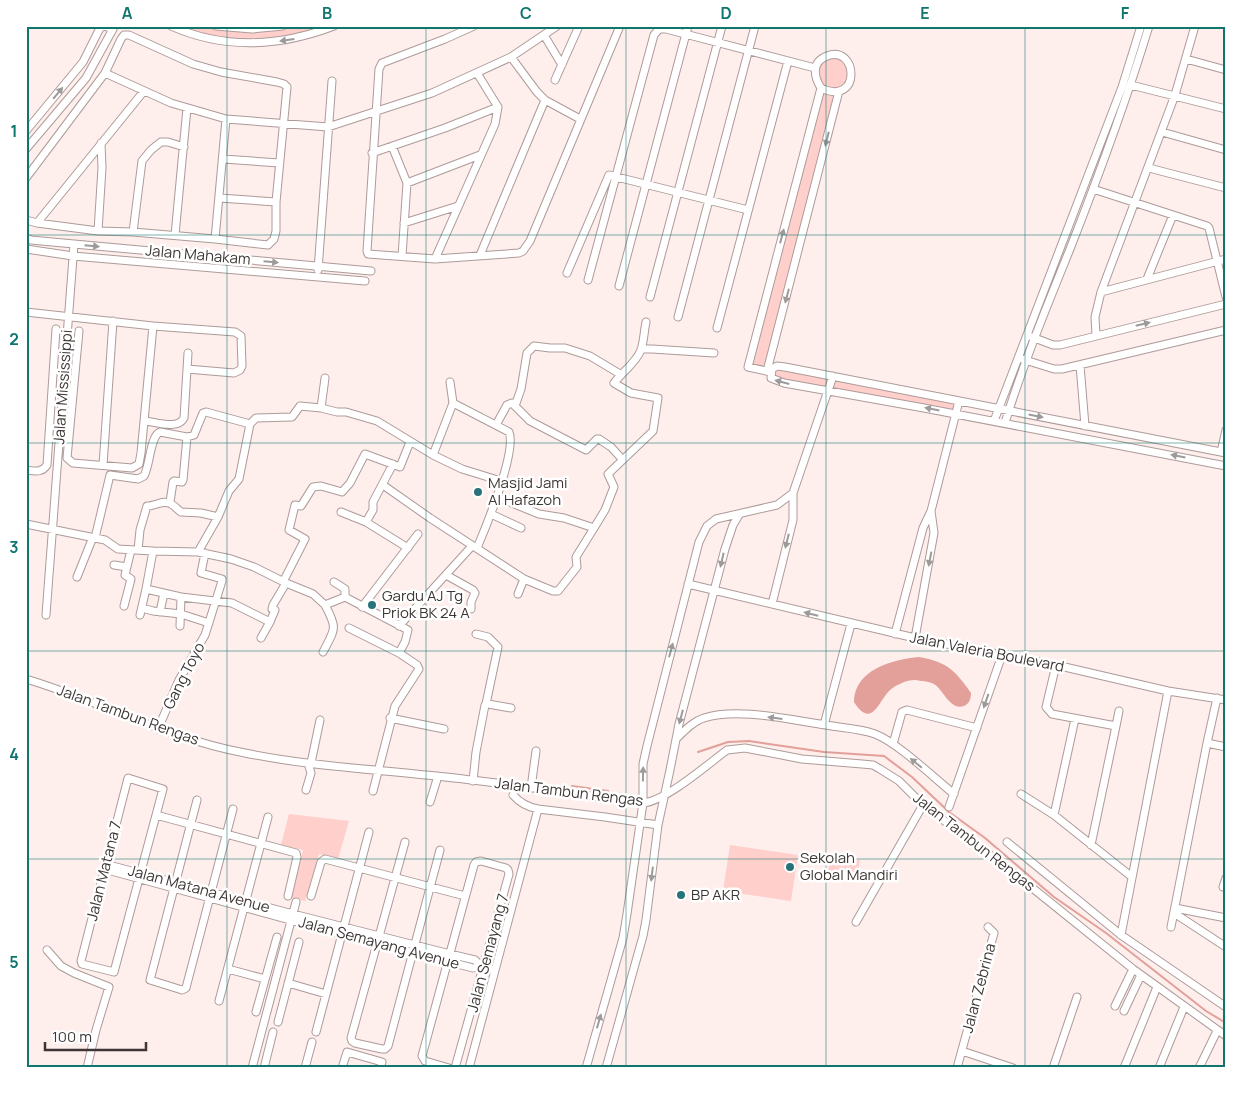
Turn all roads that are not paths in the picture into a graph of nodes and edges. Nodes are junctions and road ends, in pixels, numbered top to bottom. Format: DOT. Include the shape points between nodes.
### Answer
graph roads {
  1 [pos="170,26"];
  2 [pos="216,26"];
  3 [pos="283,26"];
  4 [pos="334,26"];
  5 [pos="474,26"];
  6 [pos="557,26"];
  7 [pos="579,26"];
  8 [pos="620,26"];
  9 [pos="688,26"];
  10 [pos="722,26"];
  11 [pos="755,26"];
  12 [pos="1141,26"];
  13 [pos="1149,26"];
  14 [pos="1195,26"];
  15 [pos="114,28"];
  16 [pos="686,34"];
  17 [pos="544,35"];
  18 [pos="718,42"];
  19 [pos="748,51"];
  20 [pos="511,57"];
  21 [pos="1186,59"];
  22 [pos="788,61"];
  23 [pos="562,65"];
  24 [pos="815,68"];
  25 [pos="1226,70"];
  26 [pos="106,73"];
  27 [pos="477,73"];
  28 [pos="555,80"];
  29 [pos="332,81"];
  30 [pos="1131,85"];
  31 [pos="821,88"];
  32 [pos="144,90"];
  33 [pos="839,91"];
  34 [pos="1175,95"];
  35 [pos="546,100"];
  36 [pos="498,107"];
  37 [pos="187,108"];
  38 [pos="1226,109"];
  39 [pos="376,111"];
  40 [pos="226,119"];
  41 [pos="580,119"];
  42 [pos="282,124"];
  43 [pos="328,127"];
  44 [pos="26,131"];
  45 [pos="1162,132"];
  46 [pos="101,144"];
  47 [pos="184,146"];
  48 [pos="392,146"];
  49 [pos="26,149"];
  50 [pos="1226,150"];
  51 [pos="372,153"];
  52 [pos="480,155"];
  53 [pos="223,159"];
  54 [pos="279,163"];
  55 [pos="1149,168"];
  56 [pos="616,177"];
  57 [pos="26,178"];
  58 [pos="407,183"];
  59 [pos="646,184"];
  60 [pos="1226,188"];
  61 [pos="1093,189"];
  62 [pos="678,192"];
  63 [pos="219,198"];
  64 [pos="709,200"];
  65 [pos="276,202"];
  66 [pos="1135,204"];
  67 [pos="458,206"];
  68 [pos="748,210"];
  69 [pos="1173,215"];
  70 [pos="26,220"];
  71 [pos="37,223"];
  72 [pos="404,223"];
  73 [pos="98,231"];
  74 [pos="133,232"];
  75 [pos="175,235"];
  76 [pos="26,238"];
  77 [pos="216,239"];
  78 [pos="74,244"];
  79 [pos="26,249"];
  80 [pos="480,255"];
  81 [pos="402,256"];
  82 [pos="435,259"];
  83 [pos="73,260"];
  84 [pos="1226,260"];
  85 [pos="1217,262"];
  86 [pos="319,266"];
  87 [pos="371,270"];
  88 [pos="567,273"];
  89 [pos="318,276"];
  90 [pos="365,280"];
  91 [pos="588,280"];
  92 [pos="1147,280"];
  93 [pos="619,286"];
  94 [pos="1101,292"];
  95 [pos="650,297"];
  96 [pos="1226,297"];
  97 [pos="1226,304"];
  98 [pos="26,312"];
  99 [pos="68,317"];
  100 [pos="678,317"];
  101 [pos="113,321"];
  102 [pos="646,322"];
  103 [pos="153,326"];
  104 [pos="717,328"];
  105 [pos="56,329"];
  106 [pos="1226,330"];
  107 [pos="78,331"];
  108 [pos="1096,335"];
  109 [pos="1031,336"];
  110 [pos="641,349"];
  111 [pos="188,353"];
  112 [pos="714,354"];
  113 [pos="1022,359"];
  114 [pos="1080,365"];
  115 [pos="187,369"];
  116 [pos="769,372"];
  117 [pos="620,374"];
  118 [pos="833,376"];
  119 [pos="325,378"];
  120 [pos="450,382"];
  121 [pos="830,390"];
  122 [pos="959,401"];
  123 [pos="453,403"];
  124 [pos="515,406"];
  125 [pos="321,408"];
  126 [pos="998,409"];
  127 [pos="1009,411"];
  128 [pos="956,414"];
  129 [pos="145,421"];
  130 [pos="994,421"];
  131 [pos="1005,423"];
  132 [pos="250,424"];
  133 [pos="496,425"];
  134 [pos="1085,426"];
  135 [pos="1226,430"];
  136 [pos="187,436"];
  137 [pos="410,442"];
  138 [pos="1220,452"];
  139 [pos="433,455"];
  140 [pos="622,459"];
  141 [pos="1211,463"];
  142 [pos="394,464"];
  143 [pos="103,465"];
  144 [pos="1226,466"];
  145 [pos="26,470"];
  146 [pos="501,482"];
  147 [pos="383,485"];
  148 [pos="794,493"];
  149 [pos="497,497"];
  150 [pos="170,502"];
  151 [pos="931,511"];
  152 [pos="341,512"];
  153 [pos="491,514"];
  154 [pos="739,515"];
  155 [pos="218,517"];
  156 [pos="366,522"];
  157 [pos="26,524"];
  158 [pos="521,528"];
  159 [pos="594,528"];
  160 [pos="53,530"];
  161 [pos="418,534"];
  162 [pos="94,537"];
  163 [pos="475,547"];
  164 [pos="408,548"];
  165 [pos="135,550"];
  166 [pos="152,552"];
  167 [pos="202,553"];
  168 [pos="114,565"];
  169 [pos="127,568"];
  170 [pos="446,575"];
  171 [pos="77,577"];
  172 [pos="524,579"];
  173 [pos="284,582"];
  174 [pos="334,582"];
  175 [pos="688,584"];
  176 [pos="146,589"];
  177 [pos="715,590"];
  178 [pos="164,593"];
  179 [pos="518,594"];
  180 [pos="181,597"];
  181 [pos="345,597"];
  182 [pos="217,601"];
  183 [pos="772,604"];
  184 [pos="325,605"];
  185 [pos="124,606"];
  186 [pos="362,606"];
  187 [pos="471,609"];
  188 [pos="160,612"];
  189 [pos="181,614"];
  190 [pos="46,615"];
  191 [pos="270,622"];
  192 [pos="209,623"];
  193 [pos="851,624"];
  194 [pos="180,626"];
  195 [pos="399,626"];
  196 [pos="349,628"];
  197 [pos="476,634"];
  198 [pos="895,634"];
  199 [pos="261,638"];
  200 [pos="915,638"];
  201 [pos="323,652"];
  202 [pos="399,654"];
  203 [pos="1002,655"];
  204 [pos="1056,665"];
  205 [pos="26,679"];
  206 [pos="1168,691"];
  207 [pos="1217,698"];
  208 [pos="1226,700"];
  209 [pos="486,704"];
  210 [pos="511,708"];
  211 [pos="1119,711"];
  212 [pos="390,718"];
  213 [pos="1075,719"];
  214 [pos="320,720"];
  215 [pos="159,724"];
  216 [pos="824,725"];
  217 [pos="1116,726"];
  218 [pos="977,728"];
  219 [pos="444,729"];
  220 [pos="677,738"];
  221 [pos="1207,743"];
  222 [pos="893,744"];
  223 [pos="1226,747"];
  224 [pos="536,751"];
  225 [pos="310,760"];
  226 [pos="379,767"];
  227 [pos="438,776"];
  228 [pos="473,778"];
  229 [pos="531,788"];
  230 [pos="306,790"];
  231 [pos="373,791"];
  232 [pos="665,794"];
  233 [pos="954,794"];
  234 [pos="1021,794"];
  235 [pos="513,795"];
  236 [pos="197,800"];
  237 [pos="430,802"];
  238 [pos="643,803"];
  239 [pos="924,805"];
  240 [pos="949,807"];
  241 [pos="234,808"];
  242 [pos="538,809"];
  243 [pos="156,815"];
  244 [pos="1054,815"];
  245 [pos="268,817"];
  246 [pos="640,823"];
  247 [pos="191,824"];
  248 [pos="658,825"];
  249 [pos="369,832"];
  250 [pos="227,834"];
  251 [pos="404,842"];
  252 [pos="1007,842"];
  253 [pos="261,843"];
  254 [pos="1091,845"];
  255 [pos="440,850"];
  256 [pos="105,866"];
  257 [pos="360,868"];
  258 [pos="140,876"];
  259 [pos="395,877"];
  260 [pos="1132,877"];
  261 [pos="1226,878"];
  262 [pos="175,885"];
  263 [pos="430,887"];
  264 [pos="1223,888"];
  265 [pos="211,895"];
  266 [pos="288,896"];
  267 [pos="311,896"];
  268 [pos="465,896"];
  269 [pos="296,902"];
  270 [pos="245,904"];
  271 [pos="1174,911"];
  272 [pos="292,917"];
  273 [pos="1226,918"];
  274 [pos="856,922"];
  275 [pos="988,927"];
  276 [pos="1171,927"];
  277 [pos="344,930"];
  278 [pos="1121,935"];
  279 [pos="277,937"];
  280 [pos="379,940"];
  281 [pos="299,942"];
  282 [pos="415,944"];
  283 [pos="1226,946"];
  284 [pos="47,950"];
  285 [pos="413,952"];
  286 [pos="449,957"];
  287 [pos="483,966"];
  288 [pos="228,969"];
  289 [pos="495,970"];
  290 [pos="1133,970"];
  291 [pos="1142,975"];
  292 [pos="265,979"];
  293 [pos="288,984"];
  294 [pos="1157,987"];
  295 [pos="326,994"];
  296 [pos="1078,997"];
  297 [pos="219,1001"];
  298 [pos="1114,1006"];
  299 [pos="1184,1007"];
  300 [pos="1226,1008"];
  301 [pos="1124,1011"];
  302 [pos="256,1012"];
  303 [pos="278,1022"];
  304 [pos="1217,1031"];
  305 [pos="273,1032"];
  306 [pos="316,1032"];
  307 [pos="1226,1036"];
  308 [pos="312,1042"];
  309 [pos="962,1051"];
  310 [pos="381,1065"];
  311 [pos="998,1065"];
  312 [pos="87,1068"];
  313 [pos="252,1068"];
  314 [pos="264,1068"];
  315 [pos="305,1068"];
  316 [pos="342,1068"];
  317 [pos="449,1068"];
  318 [pos="455,1068"];
  319 [pos="469,1068"];
  320 [pos="586,1068"];
  321 [pos="606,1068"];
  322 [pos="957,1068"];
  323 [pos="1013,1068"];
  324 [pos="1053,1068"];
  325 [pos="1124,1068"];
  326 [pos="1159,1068"];
  327 [pos="1199,1068"];
  4 -- 1 [label="street, one-way" via="292,40 256,43 220,42"];
  2 -- 3 [label="street" via="252,29"];
  5 -- 39 [label="street" via="382,63"];
  6 -- 17 [label="street"];
  7 -- 23 [label="street"];
  8 -- 41 [label="street"];
  9 -- 16 [label="street"];
  10 -- 18 [label="street"];
  11 -- 19 [label="street"];
  12 -- 109 [label="street"];
  13 -- 30 [label="street"];
  14 -- 21 [label="street"];
  44 -- 15 [label="street, one-way" via="83,62 100,28"];
  15 -- 49 [label="street" via="86,78"];
  16 -- 18 [label="street"];
  16 -- 56 [label="street" via="659,29 654,35"];
  16 -- 59 [label="street"];
  17 -- 20 [label="street"];
  17 -- 23 [label="street"];
  18 -- 19 [label="street"];
  18 -- 62 [label="street"];
  19 -- 22 [label="street"];
  19 -- 64 [label="street"];
  20 -- 27 [label="street"];
  20 -- 35 [label="street"];
  21 -- 25 [label="street"];
  21 -- 34 [label="street"];
  22 -- 24 [label="street"];
  22 -- 68 [label="street"];
  23 -- 28 [label="street"];
  24 -- 31 [label="street" via="815,79"];
  24 -- 33 [label="street" via="828,55 838,55 846,60 852,78"];
  26 -- 32 [label="street"];
  26 -- 42 [label="street" via="120,39 130,35 193,64 284,84 287,92"];
  26 -- 57 [label="street"];
  27 -- 36 [label="street"];
  27 -- 39 [label="street" via="432,93"];
  29 -- 43 [label="street"];
  30 -- 34 [label="street"];
  30 -- 61 [label="street"];
  31 -- 33 [label="street"];
  116 -- 31 [label="street, one-way" via="748,367"];
  32 -- 37 [label="street"];
  32 -- 46 [label="street"];
  33 -- 116 [label="street, one-way"];
  34 -- 38 [label="street"];
  34 -- 45 [label="street"];
  35 -- 41 [label="street"];
  35 -- 80 [label="street"];
  36 -- 48 [label="street"];
  36 -- 52 [label="street" via="495,124"];
  37 -- 40 [label="street"];
  37 -- 47 [label="street"];
  39 -- 43 [label="street"];
  39 -- 51 [label="street"];
  40 -- 42 [label="street"];
  40 -- 53 [label="street"];
  41 -- 80 [label="street" via="526,248 519,253"];
  42 -- 43 [label="street"];
  42 -- 54 [label="street"];
  43 -- 86 [label="street"];
  45 -- 50 [label="street"];
  45 -- 55 [label="street"];
  46 -- 71 [label="street"];
  46 -- 73 [label="street"];
  47 -- 74 [label="street" via="161,142 142,161"];
  47 -- 75 [label="street"];
  48 -- 51 [label="street"];
  48 -- 58 [label="street"];
  51 -- 81 [label="street" via="367,253"];
  52 -- 58 [label="street"];
  52 -- 67 [label="street"];
  53 -- 54 [label="street"];
  53 -- 63 [label="street"];
  54 -- 65 [label="street"];
  55 -- 60 [label="street"];
  55 -- 66 [label="street"];
  56 -- 59 [label="street"];
  56 -- 88 [label="street" via="609,175"];
  56 -- 91 [label="street"];
  58 -- 72 [label="street"];
  59 -- 62 [label="street"];
  59 -- 93 [label="street"];
  61 -- 66 [label="street"];
  61 -- 109 [label="street"];
  62 -- 64 [label="street"];
  62 -- 95 [label="street"];
  63 -- 65 [label="street"];
  63 -- 77 [label="street"];
  64 -- 68 [label="street"];
  64 -- 100 [label="street"];
  65 -- 77 [label="street" via="275,235 268,245"];
  66 -- 69 [label="street"];
  66 -- 94 [label="street"];
  67 -- 72 [label="street"];
  67 -- 82 [label="street"];
  68 -- 104 [label="street"];
  69 -- 85 [label="street" via="1207,226"];
  69 -- 92 [label="street"];
  70 -- 71 [label="street"];
  71 -- 73 [label="street"];
  72 -- 81 [label="street"];
  73 -- 74 [label="street"];
  74 -- 75 [label="street"];
  75 -- 77 [label="street"];
  76 -- 78 [label="street, Jalan Mahakam"];
  78 -- 83 [label="street, Jalan Mississippi"];
  78 -- 86 [label="street, Jalan Mahakam, one-way"];
  79 -- 83 [label="street, Jalan Mahakam"];
  80 -- 82 [label="street"];
  81 -- 82 [label="street"];
  83 -- 89 [label="street, Jalan Mahakam"];
  83 -- 99 [label="street, Jalan Mississippi"];
  84 -- 85 [label="street"];
  85 -- 92 [label="street"];
  85 -- 96 [label="street"];
  86 -- 87 [label="street, Jalan Mahakam"];
  86 -- 89 [label="street"];
  89 -- 90 [label="street, Jalan Mahakam"];
  92 -- 94 [label="street"];
  94 -- 108 [label="street" via="1095,317"];
  108 -- 97 [label="street, one-way"];
  98 -- 99 [label="street"];
  99 -- 101 [label="street"];
  99 -- 160 [label="street, Jalan Mississippi"];
  101 -- 103 [label="street"];
  101 -- 143 [label="street"];
  102 -- 110 [label="street"];
  103 -- 115 [label="street" via="235,332 241,336 240,370 234,373"];
  103 -- 129 [label="street"];
  105 -- 145 [label="street" via="47,465 44,470"];
  106 -- 114 [label="street"];
  107 -- 143 [label="street" via="67,458 73,463"];
  108 -- 109 [label="street" via="1056,345"];
  109 -- 113 [label="street"];
  110 -- 112 [label="street"];
  110 -- 117 [label="street"];
  111 -- 115 [label="street"];
  113 -- 114 [label="street" via="1062,369"];
  113 -- 126 [label="street"];
  113 -- 127 [label="street"];
  114 -- 134 [label="street"];
  115 -- 129 [label="street" via="182,422 177,425"];
  116 -- 118 [label="street" via="782,366"];
  121 -- 116 [label="street, one-way" via="775,381"];
  117 -- 124 [label="street" via="590,356 565,348 534,346 527,353"];
  117 -- 140 [label="street" via="614,385 659,400 653,431"];
  118 -- 121 [label="street"];
  118 -- 122 [label="street"];
  119 -- 125 [label="street"];
  120 -- 123 [label="street"];
  128 -- 121 [label="street, one-way"];
  121 -- 148 [label="street"];
  122 -- 126 [label="street"];
  122 -- 128 [label="street"];
  123 -- 133 [label="street"];
  123 -- 139 [label="street"];
  124 -- 133 [label="street" via="512,403 507,405"];
  124 -- 140 [label="street" via="530,421 586,450 598,439"];
  125 -- 132 [label="street" via="300,406 292,417 256,418"];
  125 -- 137 [label="street" via="377,421"];
  126 -- 127 [label="street"];
  126 -- 130 [label="street"];
  127 -- 131 [label="street"];
  127 -- 134 [label="street, one-way"];
  128 -- 130 [label="street"];
  128 -- 151 [label="street"];
  129 -- 143 [label="street" via="139,464 132,468"];
  130 -- 131 [label="street"];
  141 -- 131 [label="street, one-way"];
  132 -- 136 [label="street" via="206,412 194,435"];
  132 -- 155 [label="street" via="239,479"];
  133 -- 146 [label="street" via="509,432 512,441"];
  134 -- 138 [label="street"];
  135 -- 138 [label="street"];
  136 -- 150 [label="street" via="183,480 173,482"];
  136 -- 162 [label="street" via="157,433 144,476 138,479 110,475"];
  137 -- 139 [label="street"];
  137 -- 142 [label="street" via="400,466"];
  138 -- 141 [label="street"];
  139 -- 146 [label="street"];
  140 -- 159 [label="street" via="608,475 614,487"];
  141 -- 144 [label="street"];
  142 -- 147 [label="street"];
  142 -- 173 [label="street" via="365,454 342,492 313,486 301,506 295,505 289,530 305,539"];
  146 -- 149 [label="street"];
  147 -- 156 [label="street" via="372,502 373,510"];
  147 -- 163 [label="street"];
  148 -- 154 [label="street" via="776,505"];
  148 -- 183 [label="street, one-way" via="793,520"];
  149 -- 153 [label="street"];
  149 -- 159 [label="street" via="540,514"];
  150 -- 155 [label="street" via="181,512 201,512"];
  150 -- 165 [label="street" via="146,506"];
  151 -- 198 [label="street" via="923,528"];
  151 -- 200 [label="street, one-way" via="934,533"];
  152 -- 156 [label="street"];
  153 -- 158 [label="street"];
  153 -- 163 [label="street"];
  154 -- 175 [label="street" via="716,520 707,526 699,542"];
  154 -- 177 [label="street, one-way" via="729,535"];
  155 -- 167 [label="street"];
  156 -- 164 [label="street"];
  157 -- 160 [label="street"];
  159 -- 172 [label="street" via="576,557 577,568 558,591"];
  160 -- 162 [label="street"];
  160 -- 190 [label="street, Jalan Mississippi"];
  161 -- 164 [label="street"];
  162 -- 165 [label="street" via="106,540 118,549"];
  162 -- 171 [label="street"];
  163 -- 170 [label="street"];
  163 -- 172 [label="street"];
  164 -- 186 [label="street"];
  165 -- 166 [label="street"];
  165 -- 169 [label="street"];
  166 -- 167 [label="street"];
  166 -- 176 [label="street"];
  167 -- 173 [label="street" via="254,567"];
  167 -- 182 [label="street, Gang Toyo" via="201,573 222,580"];
  168 -- 169 [label="street"];
  169 -- 185 [label="street" via="125,575 131,579"];
  170 -- 187 [label="street" via="473,590"];
  170 -- 195 [label="street"];
  172 -- 179 [label="street"];
  173 -- 184 [label="street" via="313,594"];
  173 -- 191 [label="street" via="272,605 274,610"];
  174 -- 181 [label="street" via="345,589"];
  175 -- 177 [label="street, Jalan Valeria Boulevard"];
  238 -- 175 [label="street, one-way" via="643,764"];
  176 -- 178 [label="street"];
  176 -- 188 [label="street" via="141,611"];
  177 -- 183 [label="street, Jalan Valeria Boulevard"];
  177 -- 220 [label="street, one-way"];
  178 -- 180 [label="street"];
  178 -- 188 [label="street"];
  180 -- 182 [label="street"];
  180 -- 189 [label="street"];
  181 -- 184 [label="street"];
  181 -- 186 [label="street"];
  182 -- 191 [label="street" via="244,608"];
  182 -- 192 [label="street, Gang Toyo"];
  193 -- 183 [label="street, Jalan Valeria Boulevard, one-way"];
  184 -- 201 [label="street" via="334,621 334,630"];
  186 -- 195 [label="street"];
  188 -- 189 [label="street"];
  189 -- 192 [label="street"];
  189 -- 194 [label="street"];
  191 -- 199 [label="street"];
  192 -- 215 [label="street, Gang Toyo"];
  193 -- 198 [label="street, Jalan Valeria Boulevard"];
  193 -- 216 [label="street"];
  195 -- 202 [label="street" via="407,630"];
  196 -- 202 [label="street"];
  197 -- 209 [label="street" via="488,638 498,647"];
  198 -- 200 [label="street, Jalan Valeria Boulevard"];
  200 -- 203 [label="street, Jalan Valeria Boulevard"];
  202 -- 212 [label="street" via="419,669"];
  203 -- 204 [label="street, Jalan Valeria Boulevard"];
  203 -- 218 [label="street, one-way"];
  204 -- 206 [label="street, Jalan Valeria Boulevard"];
  204 -- 213 [label="street" via="1046,707 1052,714"];
  205 -- 215 [label="street, Jalan Tambun Rengas"];
  206 -- 207 [label="street, Jalan Valeria Boulevard"];
  206 -- 260 [label="street"];
  207 -- 208 [label="street, Jalan Valeria Boulevard"];
  207 -- 221 [label="street"];
  209 -- 210 [label="street"];
  209 -- 228 [label="street"];
  211 -- 217 [label="street"];
  212 -- 219 [label="street"];
  212 -- 226 [label="street"];
  213 -- 217 [label="street"];
  213 -- 244 [label="street"];
  214 -- 225 [label="street"];
  215 -- 225 [label="street, Jalan Tambun Rengas" via="209,745 244,753"];
  216 -- 220 [label="street, one-way" via="722,714 697,721"];
  216 -- 222 [label="street" via="875,734"];
  217 -- 254 [label="street"];
  218 -- 222 [label="street" via="907,710 902,712"];
  218 -- 233 [label="street"];
  220 -- 232 [label="street"];
  221 -- 223 [label="street"];
  221 -- 271 [label="street"];
  233 -- 222 [label="street, one-way"];
  224 -- 229 [label="street"];
  225 -- 226 [label="street, Jalan Tambun Rengas"];
  225 -- 230 [label="street" via="311,773"];
  226 -- 227 [label="street, Jalan Tambun Rengas"];
  226 -- 231 [label="street"];
  227 -- 228 [label="street, Jalan Tambun Rengas"];
  227 -- 237 [label="street"];
  228 -- 229 [label="street, Jalan Tambun Rengas"];
  229 -- 238 [label="street, Jalan Tambun Rengas"];
  232 -- 238 [label="street, Jalan Tambun Rengas"];
  232 -- 239 [label="street, Jalan Tambun Rengas" via="728,750 745,748 821,761 873,765 899,781"];
  232 -- 248 [label="street"];
  233 -- 240 [label="street"];
  234 -- 244 [label="street"];
  235 -- 242 [label="street, Jalan Tambun Rengas" via="521,803"];
  236 -- 247 [label="street"];
  238 -- 246 [label="street"];
  239 -- 274 [label="street"];
  239 -- 290 [label="street, Jalan Tambun Rengas"];
  241 -- 250 [label="street"];
  242 -- 246 [label="street, Jalan Tambun Rengas"];
  242 -- 289 [label="street"];
  243 -- 247 [label="street"];
  243 -- 256 [label="street, Jalan Matana 7" via="163,789 128,778"];
  243 -- 258 [label="street"];
  244 -- 254 [label="street"];
  245 -- 253 [label="street"];
  246 -- 248 [label="street, Jalan Tambun Rengas"];
  320 -- 246 [label="street, one-way" via="623,938"];
  247 -- 250 [label="street"];
  247 -- 262 [label="street"];
  248 -- 321 [label="street, one-way" via="645,928"];
  249 -- 257 [label="street"];
  250 -- 253 [label="street"];
  250 -- 265 [label="street"];
  251 -- 259 [label="street"];
  252 -- 278 [label="street"];
  253 -- 266 [label="street" via="298,854"];
  253 -- 270 [label="street"];
  254 -- 260 [label="street"];
  255 -- 263 [label="street"];
  256 -- 258 [label="street, Jalan Matana Avenue"];
  256 -- 258 [label="street, Jalan Matana 7" via="81,963 114,972"];
  257 -- 259 [label="street"];
  257 -- 267 [label="street" via="322,860"];
  257 -- 277 [label="street"];
  258 -- 262 [label="street, Jalan Matana Avenue"];
  259 -- 263 [label="street"];
  259 -- 280 [label="street"];
  260 -- 278 [label="street"];
  261 -- 264 [label="street"];
  262 -- 265 [label="street, Jalan Matana Avenue"];
  262 -- 265 [label="street" via="150,980 182,990 186,988"];
  263 -- 268 [label="street"];
  263 -- 282 [label="street"];
  265 -- 270 [label="street, Jalan Matana Avenue"];
  268 -- 286 [label="street"];
  268 -- 287 [label="street, Jalan Semayang 7" via="476,862 508,870"];
  269 -- 272 [label="street"];
  270 -- 272 [label="street, Jalan Matana Avenue"];
  270 -- 288 [label="street"];
  271 -- 273 [label="street"];
  271 -- 276 [label="street"];
  271 -- 283 [label="street"];
  272 -- 277 [label="street, Jalan Semayang Avenue"];
  272 -- 313 [label="street"];
  275 -- 309 [label="street, Jalan Zebrina" via="994,933"];
  277 -- 280 [label="street, Jalan Semayang Avenue"];
  277 -- 295 [label="street"];
  278 -- 300 [label="street"];
  279 -- 292 [label="street"];
  280 -- 282 [label="street, Jalan Semayang Avenue"];
  280 -- 285 [label="street, Jalan Semayang Avenue"];
  280 -- 285 [label="street" via="352,1041 385,1049 388,1046"];
  281 -- 293 [label="street"];
  282 -- 285 [label="street"];
  282 -- 286 [label="street, Jalan Semayang Avenue"];
  284 -- 312 [label="street" via="61,966 109,987"];
  285 -- 286 [label="street, Jalan Semayang Avenue"];
  286 -- 287 [label="street, Jalan Semayang Avenue" via="473,968"];
  286 -- 317 [label="street" via="422,1056 423,1060"];
  287 -- 289 [label="street, Jalan Semayang Avenue"];
  287 -- 318 [label="street, Jalan Semayang 7"];
  288 -- 292 [label="street"];
  288 -- 297 [label="street"];
  289 -- 319 [label="street"];
  290 -- 291 [label="street, Jalan Tambun Rengas"];
  290 -- 298 [label="street"];
  291 -- 294 [label="street, Jalan Tambun Rengas"];
  291 -- 301 [label="street"];
  292 -- 302 [label="street"];
  293 -- 295 [label="street"];
  293 -- 303 [label="street"];
  294 -- 299 [label="street, Jalan Tambun Rengas"];
  294 -- 325 [label="street"];
  295 -- 306 [label="street"];
  296 -- 324 [label="street"];
  299 -- 304 [label="street, Jalan Tambun Rengas"];
  299 -- 326 [label="street"];
  304 -- 307 [label="street, Jalan Tambun Rengas"];
  304 -- 327 [label="street"];
  305 -- 314 [label="street"];
  308 -- 315 [label="street"];
  309 -- 311 [label="street, Jalan Zebrina"];
  309 -- 322 [label="street, Jalan Zebrina"];
  310 -- 316 [label="street" via="347,1052"];
  311 -- 323 [label="street, Jalan Zebrina"];
}
